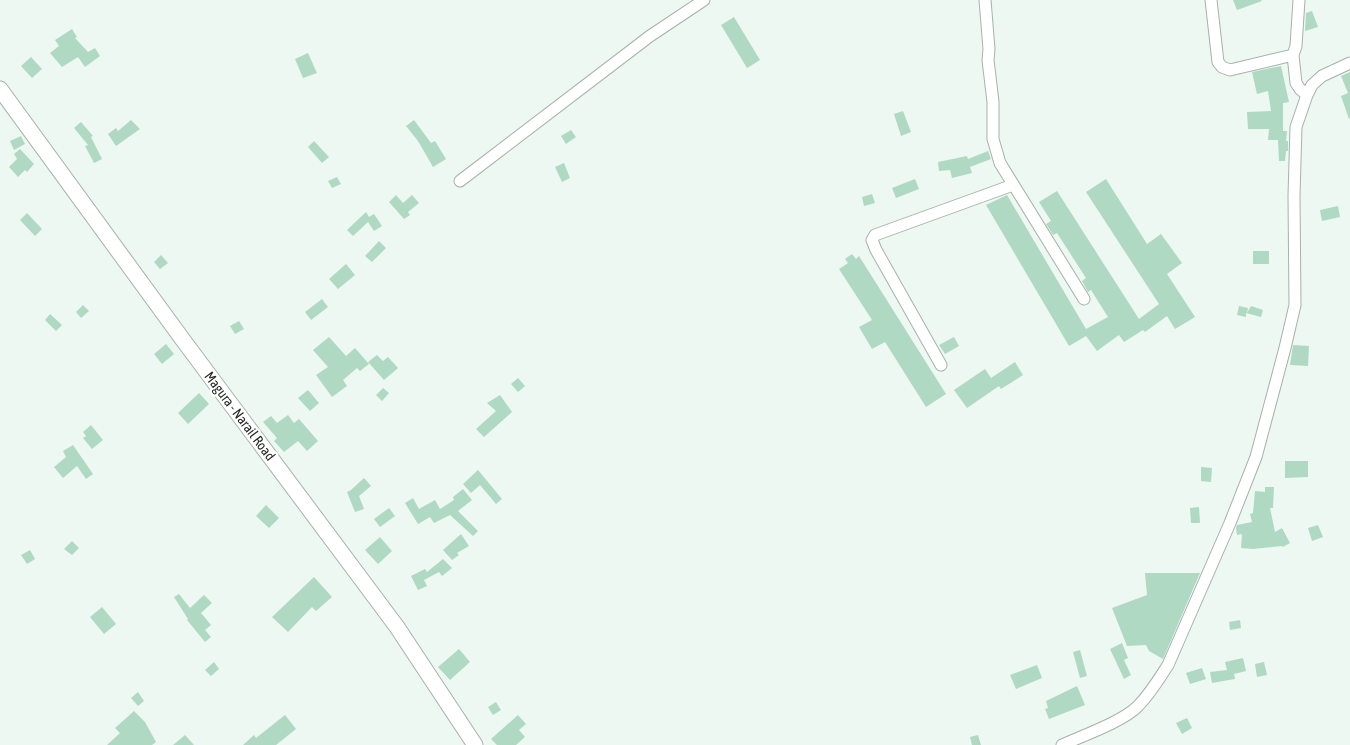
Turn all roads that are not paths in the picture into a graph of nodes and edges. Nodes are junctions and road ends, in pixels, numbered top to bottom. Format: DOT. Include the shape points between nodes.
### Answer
graph roads {
  1 [pos="704,0"];
  2 [pos="985,0"];
  3 [pos="1211,0"];
  4 [pos="1299,0"];
  5 [pos="1293,55"];
  6 [pos="1350,63"];
  7 [pos="0,90"];
  8 [pos="1307,95"];
  9 [pos="460,181"];
  10 [pos="1013,185"];
  11 [pos="1084,299"];
  12 [pos="941,365"];
  13 [pos="475,745"];
  14 [pos="1062,745"];
  1 -- 9 [label="street" via="650,36"];
  2 -- 10 [label="street" via="993,139 1000,163"];
  3 -- 5 [label="street" via="1218,62 1222,67 1230,70"];
  4 -- 5 [label="street"];
  5 -- 8 [label="street" via="1296,83"];
  6 -- 8 [label="street" via="1322,76"];
  7 -- 13 [label="main road, Magura - Narail Road" via="397,628"];
  8 -- 14 [label="street" via="1296,127 1295,305 1256,457 1194,608 1156,684 1137,707 1113,722"];
  10 -- 11 [label="street"];
  10 -- 12 [label="street" via="874,235 872,240 876,250"];
}
